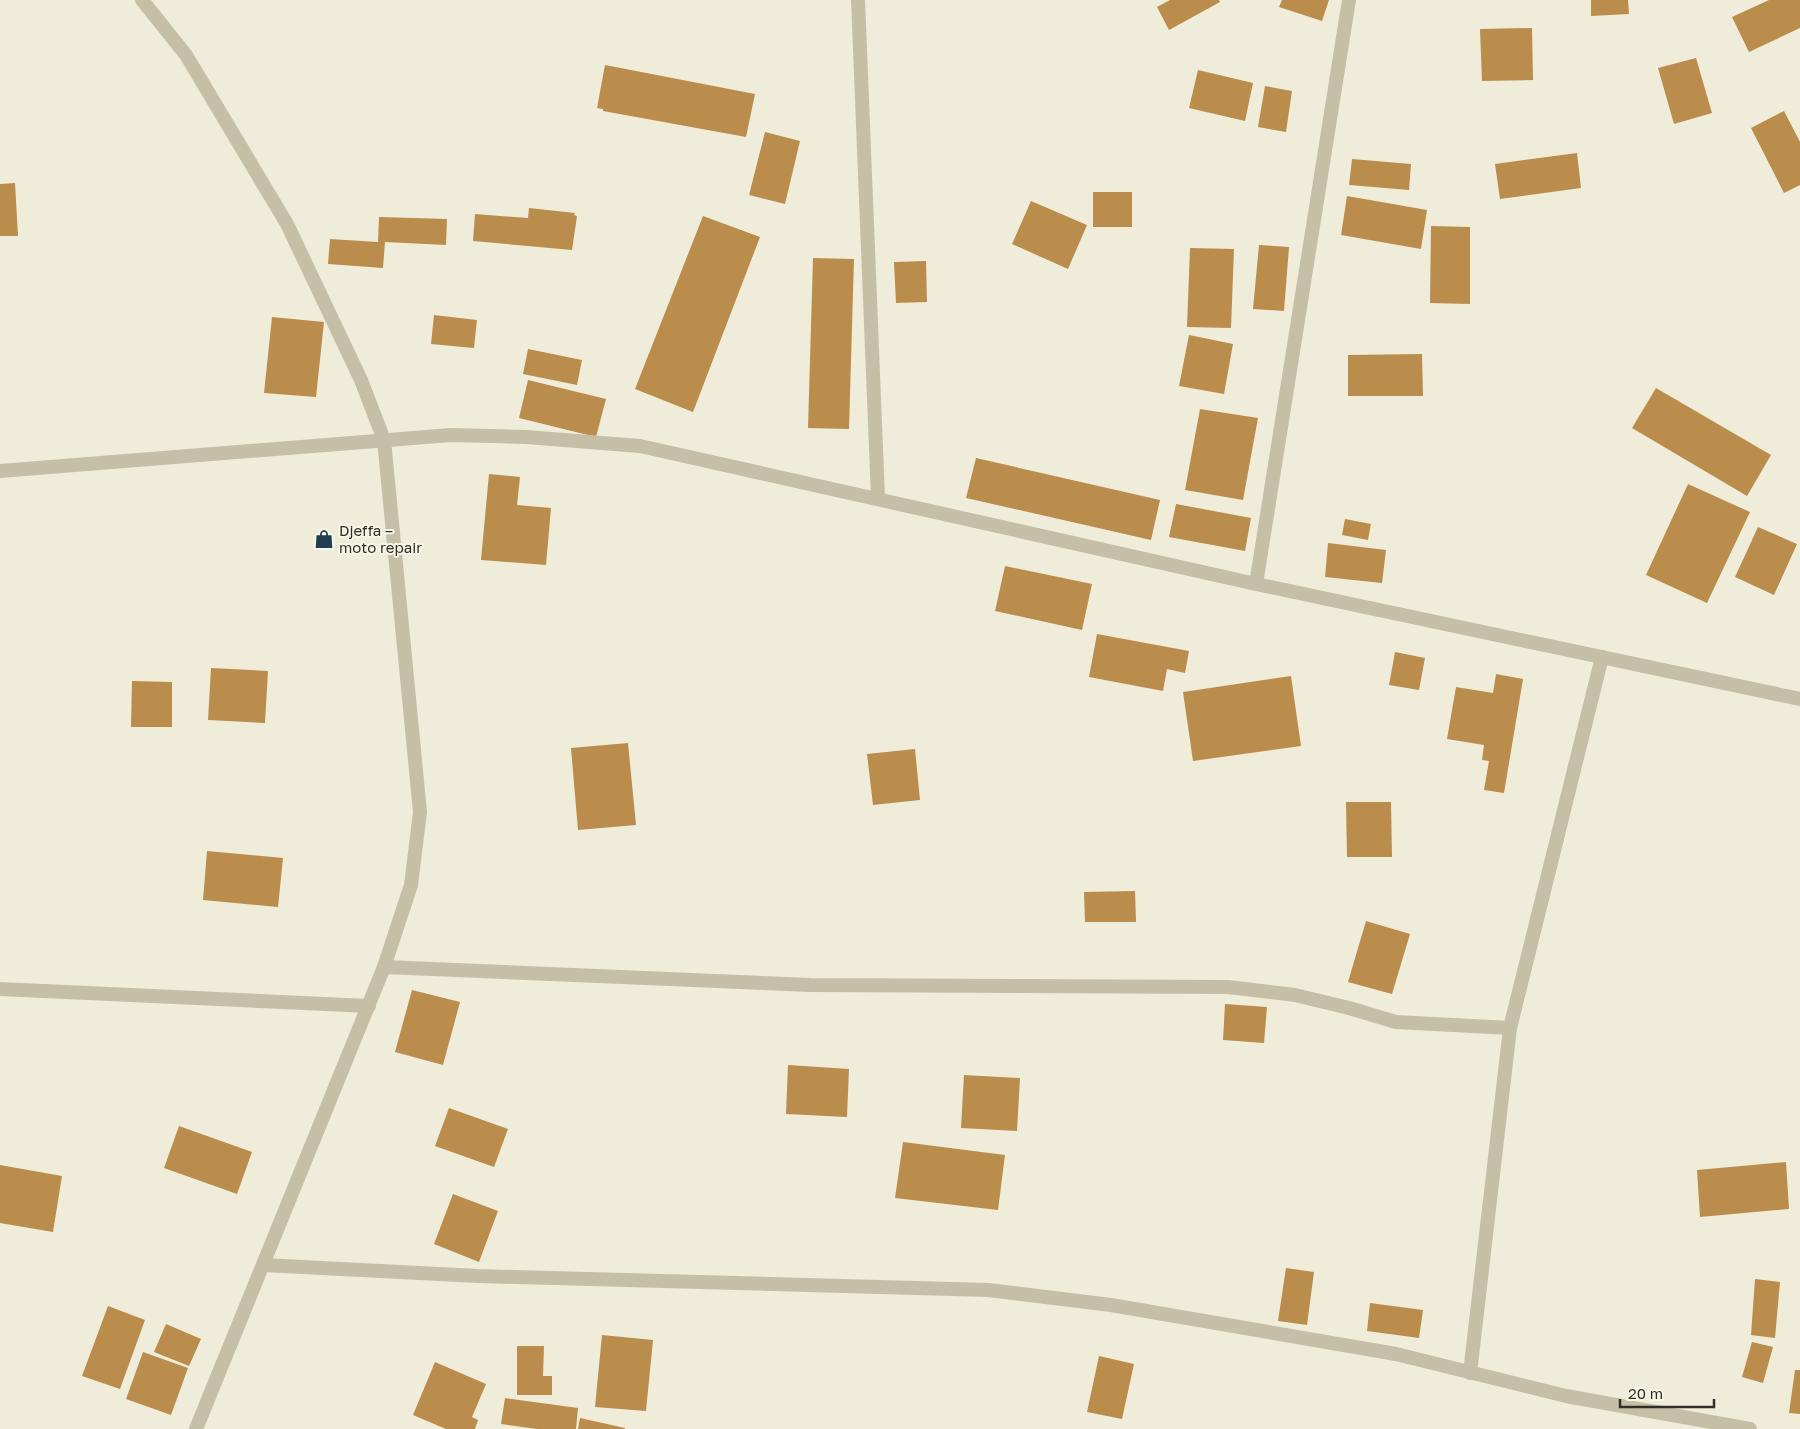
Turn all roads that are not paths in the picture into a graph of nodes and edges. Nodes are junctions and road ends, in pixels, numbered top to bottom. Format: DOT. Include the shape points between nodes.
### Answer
graph roads {
  1 [pos="142,0"];
  2 [pos="858,0"];
  3 [pos="1349,0"];
  4 [pos="384,440"];
  5 [pos="0,471"];
  6 [pos="878,498"];
  7 [pos="1256,584"];
  8 [pos="1602,656"];
  9 [pos="1800,699"];
  10 [pos="384,967"];
  11 [pos="0,989"];
  12 [pos="369,1006"];
  13 [pos="1510,1028"];
  14 [pos="263,1266"];
  15 [pos="1470,1373"];
  16 [pos="196,1429"];
  17 [pos="1750,1429"];
  1 -- 4 [label="street" via="186,55 287,224 361,380"];
  2 -- 6 [label="street"];
  3 -- 7 [label="street"];
  4 -- 5 [label="street"];
  4 -- 6 [label="street" via="451,434 640,446"];
  4 -- 10 [label="street" via="420,812 411,885"];
  6 -- 7 [label="street"];
  7 -- 8 [label="street"];
  8 -- 9 [label="street"];
  8 -- 13 [label="street"];
  10 -- 12 [label="street"];
  10 -- 13 [label="street" via="810,985 1228,987 1295,995 1396,1022"];
  11 -- 12 [label="street"];
  12 -- 14 [label="street"];
  13 -- 15 [label="street"];
  14 -- 15 [label="street" via="478,1276 988,1290 1111,1305 1396,1354"];
  14 -- 16 [label="street"];
  15 -- 17 [label="street" via="1566,1396"];
}
